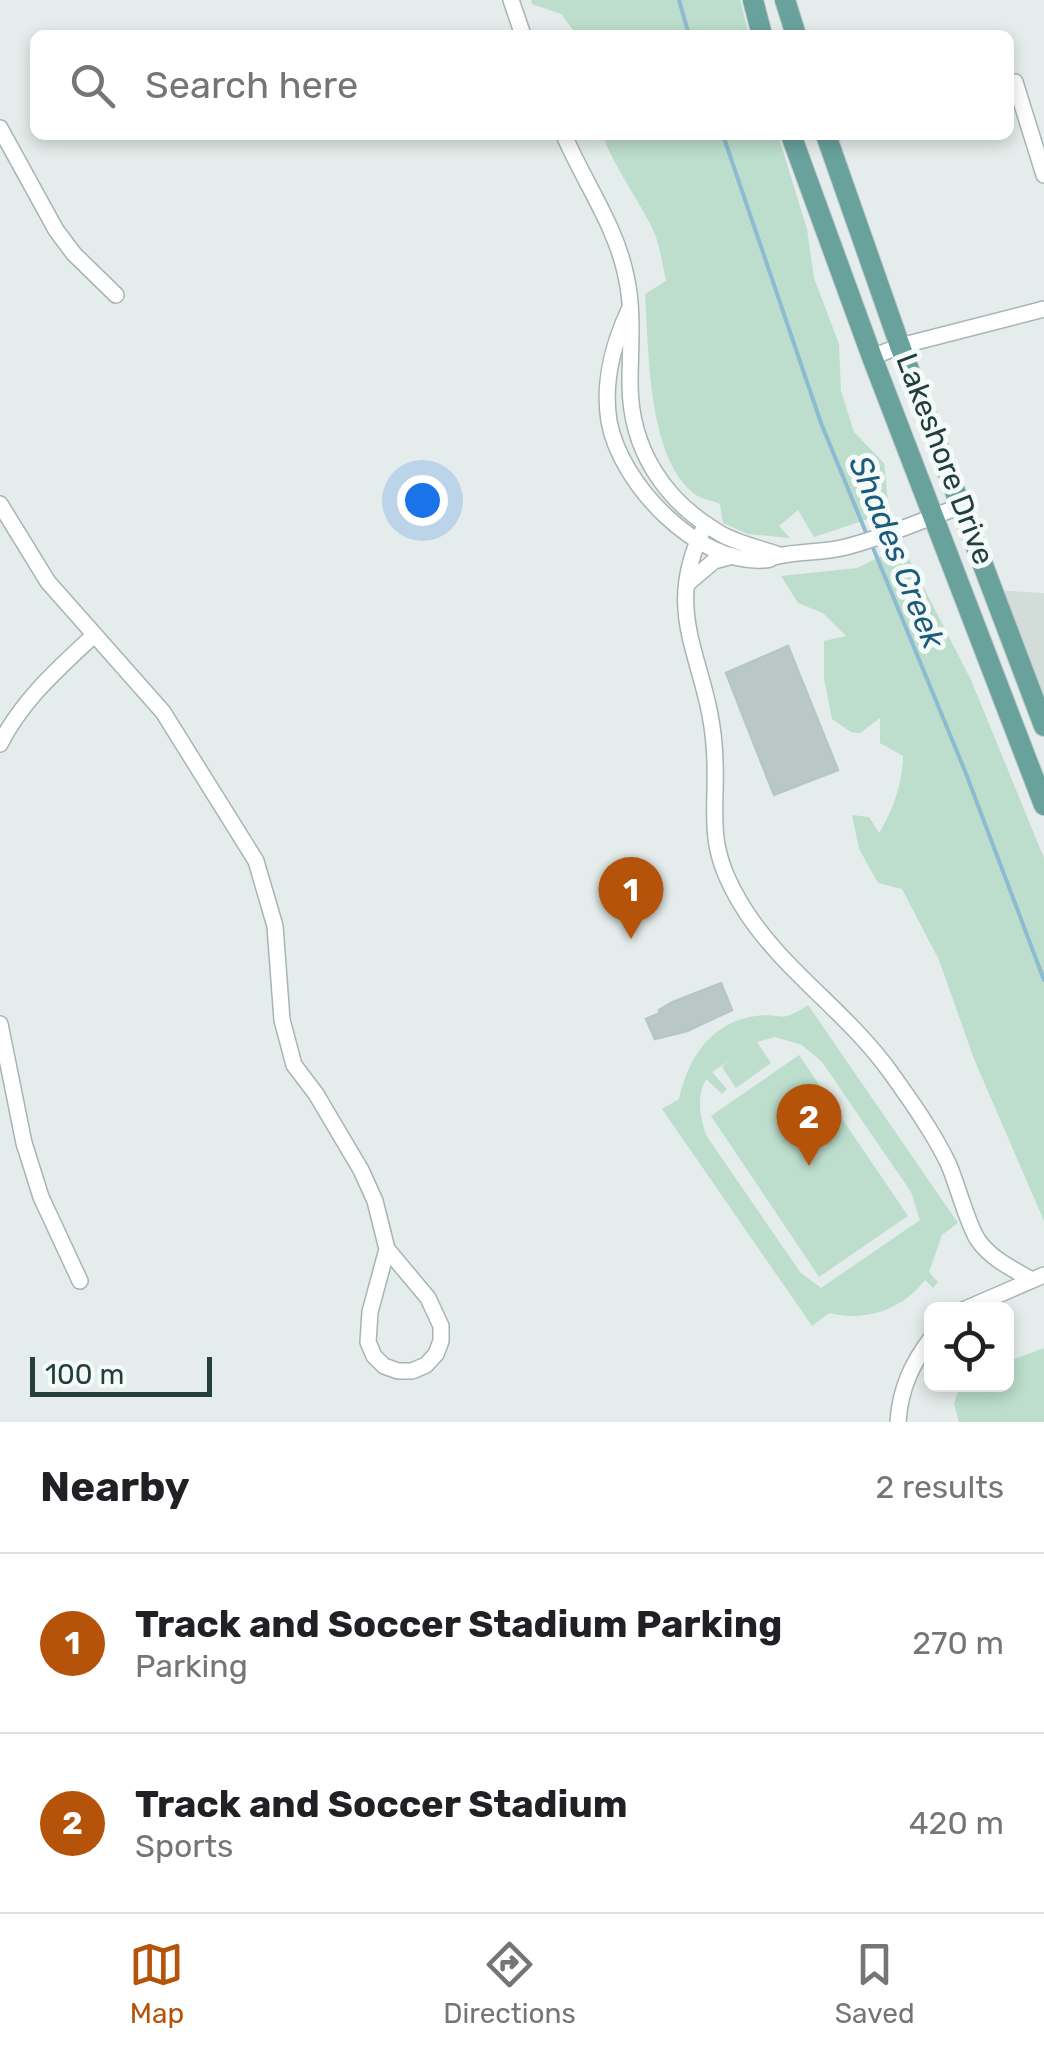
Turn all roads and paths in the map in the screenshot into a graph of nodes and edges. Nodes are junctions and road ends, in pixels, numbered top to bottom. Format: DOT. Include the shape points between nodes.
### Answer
graph roads {
  1 [pos="511,0"];
  2 [pos="753,0"];
  3 [pos="786,0"];
  4 [pos="521,30"];
  5 [pos="761,30"];
  6 [pos="795,30"];
  7 [pos="1015,82"];
  8 [pos="0,128"];
  9 [pos="566,140"];
  10 [pos="793,140"];
  11 [pos="828,140"];
  12 [pos="1044,174"];
  13 [pos="116,295"];
  14 [pos="1044,309"];
  15 [pos="629,310"];
  16 [pos="900,346"];
  17 [pos="872,357"];
  18 [pos="630,377"];
  19 [pos="609,378"];
  20 [pos="656,475"];
  21 [pos="641,487"];
  22 [pos="0,504"];
  23 [pos="961,506"];
  24 [pos="936,516"];
  25 [pos="706,524"];
  26 [pos="697,541"];
  27 [pos="779,555"];
  28 [pos="733,556"];
  29 [pos="687,584"];
  30 [pos="94,635"];
  31 [pos="1044,726"];
  32 [pos="0,744"];
  33 [pos="1044,805"];
  34 [pos="0,1024"];
  35 [pos="387,1249"];
  36 [pos="1038,1278"];
  37 [pos="80,1281"];
  38 [pos="982,1302"];
  39 [pos="924,1349"];
  40 [pos="898,1422"];
  1 -- 4 [label="street"];
  2 -- 5 [label="main road"];
  3 -- 6 [label="main road"];
  7 -- 12 [label="street"];
  8 -- 13 [label="street" via="56,230"];
  9 -- 15 [label="street" via="616,241"];
  10 -- 17 [label="main road, Lakeshore Drive"];
  11 -- 16 [label="main road, Lakeshore Drive"];
  14 -- 16 [label="street"];
  15 -- 18 [label="street"];
  15 -- 19 [label="street"];
  16 -- 17 [label="street"];
  16 -- 23 [label="main road, Lakeshore Drive"];
  17 -- 24 [label="main road, Lakeshore Drive"];
  18 -- 19 [label="street"];
  18 -- 20 [label="street" via="635,436"];
  19 -- 21 [label="street" via="610,424"];
  20 -- 21 [label="street"];
  20 -- 25 [label="street"];
  21 -- 26 [label="street"];
  22 -- 30 [label="street" via="35,564"];
  23 -- 24 [label="street"];
  23 -- 31 [label="main road, Lakeshore Drive"];
  24 -- 27 [label="street" via="821,553"];
  24 -- 33 [label="main road, Lakeshore Drive"];
  25 -- 26 [label="street"];
  25 -- 27 [label="street"];
  26 -- 28 [label="street"];
  26 -- 29 [label="street"];
  27 -- 28 [label="street"];
  28 -- 29 [label="street" via="704,567"];
  29 -- 36 [label="street" via="685,618 714,744 712,832 723,870 766,942 890,1071 946,1159 978,1242"];
  30 -- 32 [label="street" via="16,713"];
  30 -- 35 [label="street" via="173,725 256,862 275,926 285,1042 361,1170"];
  34 -- 37 [label="street" via="40,1197"];
  35 -- 35 [label="street" via="368,1342 384,1366 412,1371 436,1354 441,1326 428,1298"];
  36 -- 38 [label="street"];
  39 -- 40 [label="street" via="901,1395"];
}
